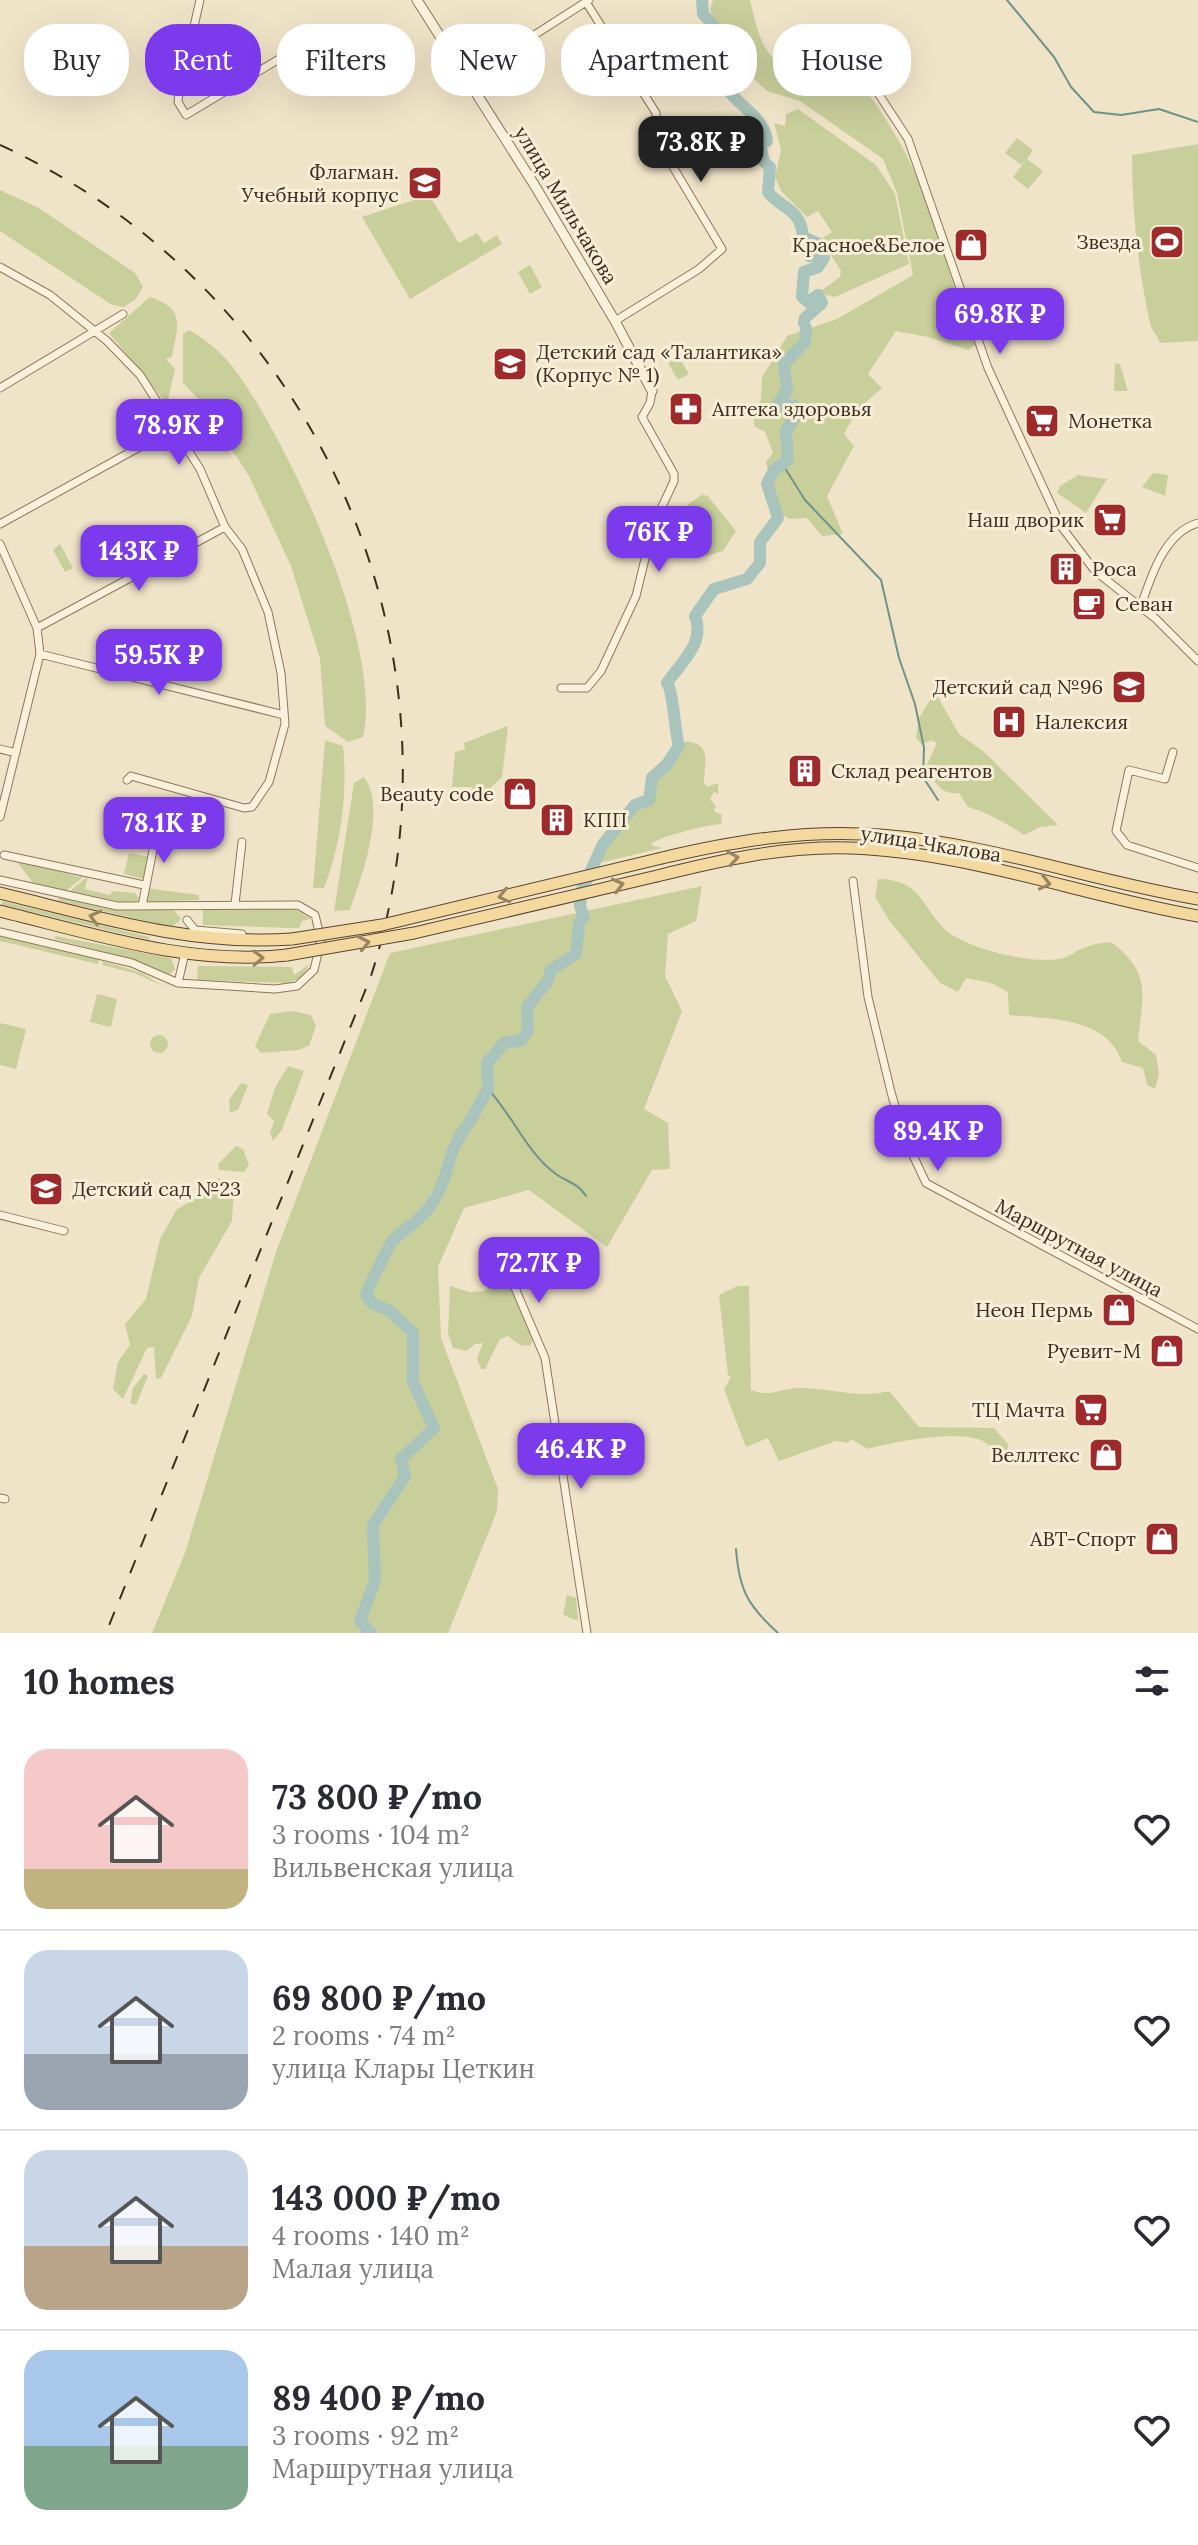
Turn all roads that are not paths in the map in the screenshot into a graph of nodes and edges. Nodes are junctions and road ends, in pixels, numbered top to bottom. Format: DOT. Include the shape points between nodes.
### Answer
graph roads {
  1 [pos="200,0"];
  2 [pos="417,0"];
  3 [pos="587,1"];
  4 [pos="432,24"];
  5 [pos="545,28"];
  6 [pos="277,60"];
  7 [pos="478,96"];
  8 [pos="880,96"];
  9 [pos="0,267"];
  10 [pos="123,314"];
  11 [pos="615,321"];
  12 [pos="96,332"];
  13 [pos="0,388"];
  14 [pos="652,391"];
  15 [pos="174,428"];
  16 [pos="1198,523"];
  17 [pos="0,524"];
  18 [pos="225,527"];
  19 [pos="0,544"];
  20 [pos="1141,606"];
  21 [pos="37,628"];
  22 [pos="40,654"];
  23 [pos="1198,661"];
  24 [pos="561,688"];
  25 [pos="284,715"];
  26 [pos="0,749"];
  27 [pos="1173,752"];
  28 [pos="16,753"];
  29 [pos="127,780"];
  30 [pos="0,817"];
  31 [pos="159,820"];
  32 [pos="242,842"];
  33 [pos="4,855"];
  34 [pos="1198,868"];
  35 [pos="0,880"];
  36 [pos="853,881"];
  37 [pos="144,885"];
  38 [pos="0,893"];
  39 [pos="1198,899"];
  40 [pos="235,904"];
  41 [pos="187,905"];
  42 [pos="142,906"];
  43 [pos="0,911"];
  44 [pos="1198,916"];
  45 [pos="187,920"];
  46 [pos="0,932"];
  47 [pos="171,934"];
  48 [pos="292,939"];
  49 [pos="185,953"];
  50 [pos="178,983"];
  51 [pos="0,1215"];
  52 [pos="64,1231"];
  53 [pos="507,1256"];
  54 [pos="1198,1329"];
  55 [pos="587,1633"];
  1 -- 6 [label="street" via="179,92 186,115"];
  2 -- 4 [label="street, улица Мильчакова"];
  3 -- 5 [label="street"];
  3 -- 11 [label="street" via="656,113 651,130 722,249"];
  7 -- 11 [label="street, улица Мильчакова"];
  8 -- 20 [label="street" via="908,139 988,368 1061,526 1095,571"];
  9 -- 12 [label="street" via="50,295"];
  10 -- 12 [label="street"];
  11 -- 14 [label="street, улица Мильчакова"];
  12 -- 13 [label="street"];
  12 -- 15 [label="street" via="140,375"];
  14 -- 24 [label="street" via="642,417 674,481 653,526 638,591 601,671 587,688"];
  15 -- 17 [label="street"];
  15 -- 18 [label="street" via="200,469"];
  16 -- 20 [label="street" via="1176,533"];
  18 -- 21 [label="street"];
  18 -- 25 [label="street" via="242,549 268,612"];
  19 -- 21 [label="street"];
  20 -- 23 [label="street"];
  21 -- 22 [label="street"];
  22 -- 25 [label="street"];
  22 -- 28 [label="street"];
  25 -- 29 [label="street" via="269,782 252,807 131,776"];
  26 -- 28 [label="street"];
  27 -- 34 [label="street" via="1165,779 1129,770 1116,831 1127,845"];
  28 -- 30 [label="street"];
  31 -- 37 [label="street"];
  32 -- 40 [label="street"];
  33 -- 37 [label="street"];
  35 -- 42 [label="street" via="95,902"];
  36 -- 54 [label="street, Маршрутная улица" via="868,997 887,1078 898,1121 926,1183"];
  37 -- 42 [label="street"];
  47 -- 38 [label="main road, улица Чкалова, one-way"];
  39 -- 48 [label="main road, улица Чкалова, one-way, bridge" via="944,843 883,835 777,836 382,925"];
  40 -- 41 [label="street"];
  40 -- 50 [label="street" via="291,904 312,911 321,940 309,977 297,986 275,989"];
  41 -- 42 [label="street"];
  41 -- 45 [label="street"];
  43 -- 49 [label="main road, улица Чкалова"];
  49 -- 44 [label="main road, улица Чкалова, one-way, bridge" via="287,955 414,933 780,851 881,850 940,859"];
  45 -- 47 [label="street"];
  45 -- 48 [label="street" via="199,931"];
  46 -- 50 [label="street" via="132,963"];
  47 -- 48 [label="main road, улица Чкалова" via="211,940"];
  49 -- 50 [label="street"];
  51 -- 52 [label="street"];
  53 -- 55 [label="street" via="506,1267 545,1358"];
}
